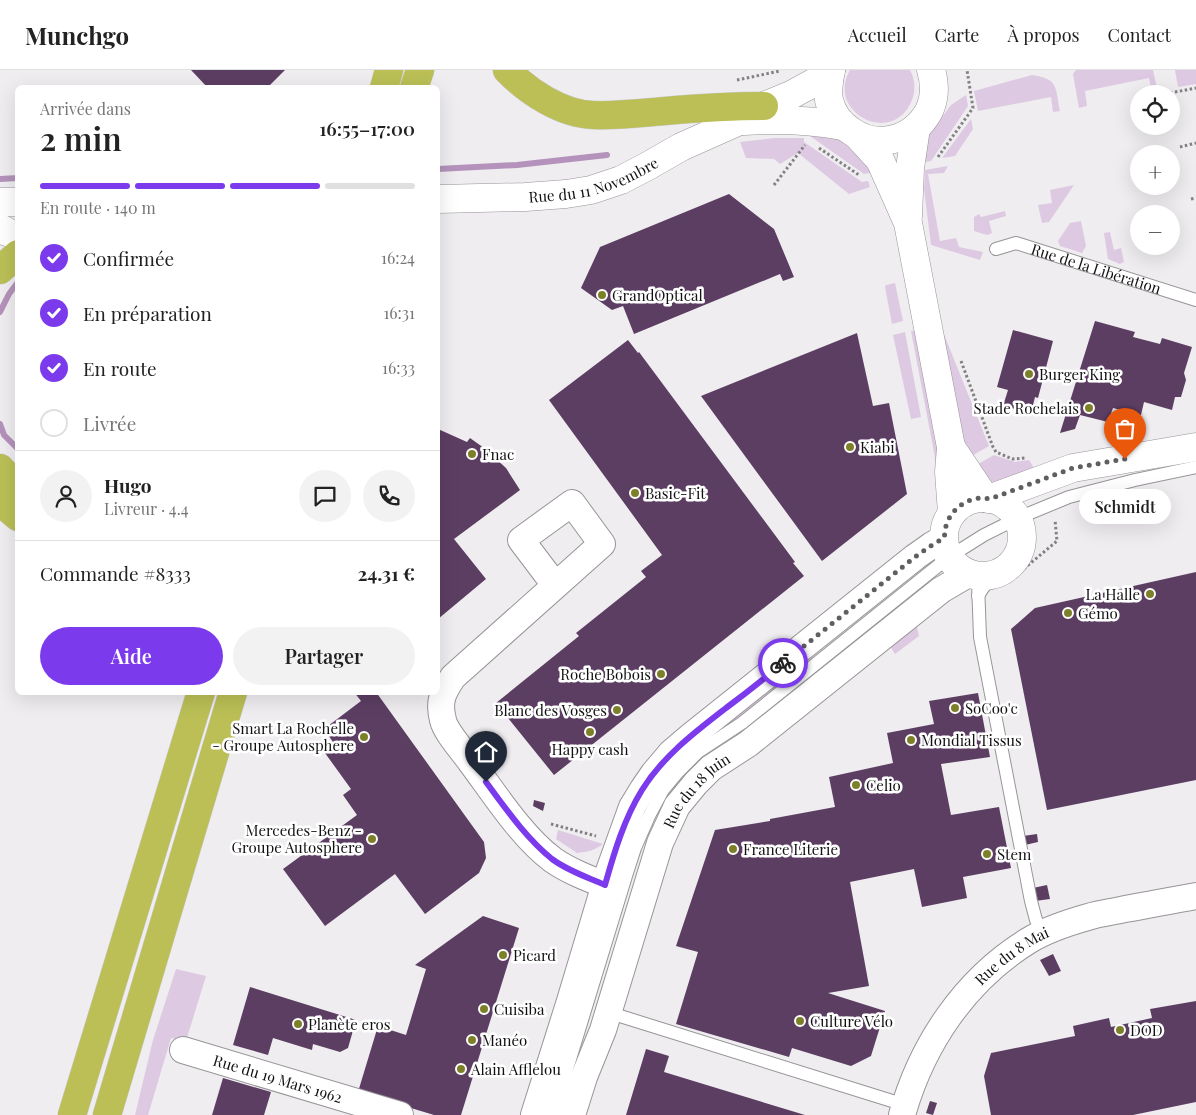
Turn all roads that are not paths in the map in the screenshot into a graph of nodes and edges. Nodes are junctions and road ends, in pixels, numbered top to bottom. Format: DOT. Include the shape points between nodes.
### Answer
graph roads {
  1 [pos="389,70"];
  2 [pos="420,70"];
  3 [pos="507,70"];
  4 [pos="831,70"];
  5 [pos="931,70"];
  6 [pos="385,85"];
  7 [pos="415,85"];
  8 [pos="764,106"];
  9 [pos="738,122"];
  10 [pos="916,128"];
  11 [pos="851,131"];
  12 [pos="440,199"];
  13 [pos="0,202"];
  14 [pos="15,202"];
  15 [pos="908,223"];
  16 [pos="0,228"];
  17 [pos="15,234"];
  18 [pos="996,248"];
  19 [pos="15,257"];
  20 [pos="0,270"];
  21 [pos="1196,300"];
  22 [pos="951,447"];
  23 [pos="1196,447"];
  24 [pos="1040,467"];
  25 [pos="1196,467"];
  26 [pos="0,468"];
  27 [pos="15,485"];
  28 [pos="987,498"];
  29 [pos="0,502"];
  30 [pos="15,514"];
  31 [pos="1017,517"];
  32 [pos="961,558"];
  33 [pos="555,586"];
  34 [pos="183,695"];
  35 [pos="200,695"];
  36 [pos="232,695"];
  37 [pos="173,788"];
  38 [pos="622,878"];
  39 [pos="1196,896"];
  40 [pos="1044,934"];
  41 [pos="588,1006"];
  42 [pos="183,1050"];
  43 [pos="904,1110"];
  44 [pos="72,1115"];
  45 [pos="107,1115"];
  46 [pos="400,1115"];
  47 [pos="534,1115"];
  48 [pos="553,1115"];
  49 [pos="572,1115"];
  1 -- 6 [label="highway"];
  2 -- 7 [label="highway"];
  3 -- 8 [label="highway" via="543,98 568,110 592,115"];
  4 -- 8 [label="street, Rue du 11 Novembre" via="791,95"];
  4 -- 11 [label="street" via="829,100 834,114"];
  5 -- 10 [label="street" via="934,93 931,107"];
  8 -- 9 [label="street, Rue du 11 Novembre"];
  9 -- 11 [label="street, Rue du 11 Novembre" via="770,119 826,123"];
  9 -- 12 [label="street, Rue du 11 Novembre" via="681,147 621,180 591,190 526,197"];
  10 -- 11 [label="street, Rue du 11 Novembre" via="903,137 888,141 873,141"];
  10 -- 15 [label="street" via="910,168"];
  11 -- 15 [label="street" via="880,160"];
  13 -- 14 [label="street"];
  15 -- 22 [label="street"];
  16 -- 17 [label="street"];
  18 -- 21 [label="lane, Rue de la Libération" via="1016,242"];
  19 -- 20 [label="highway"];
  22 -- 28 [label="street"];
  22 -- 32 [label="street" via="949,472"];
  23 -- 24 [label="street" via="1073,468"];
  24 -- 28 [label="street"];
  24 -- 31 [label="street"];
  25 -- 31 [label="lane" via="1069,497"];
  26 -- 27 [label="highway"];
  28 -- 31 [label="street" via="1008,506"];
  28 -- 32 [label="street" via="961,504"];
  29 -- 30 [label="highway"];
  31 -- 32 [label="lane" via="984,535"];
  31 -- 32 [label="street" via="1022,539 1020,551 1008,574 977,576"];
  32 -- 38 [label="street, Rue du 18 Juin" via="941,590 748,744 711,768 674,812 660,842"];
  32 -- 38 [label="street, Rue du 18 Juin" via="932,545 671,753 632,807"];
  32 -- 40 [label="lane" via="980,637 1031,901"];
  33 -- 38 [label="street" via="453,677 443,693 443,722 517,823 553,860 571,871"];
  34 -- 37 [label="highway"];
  35 -- 37 [label="highway"];
  36 -- 45 [label="highway"];
  37 -- 44 [label="highway"];
  38 -- 41 [label="street, Rue du 18 Juin"];
  38 -- 41 [label="street, Rue du 18 Juin"];
  39 -- 40 [label="street, Rue du 8 Mai" via="1088,916"];
  40 -- 43 [label="street, Rue du 8 Mai" via="985,973 961,999 924,1057"];
  41 -- 43 [label="lane"];
  41 -- 47 [label="street, Rue du 18 Juin"];
  41 -- 48 [label="lane"];
  41 -- 49 [label="street, Rue du 18 Juin" via="603,1030"];
  42 -- 46 [label="street, Rue du 19 Mars 1962"];
}
